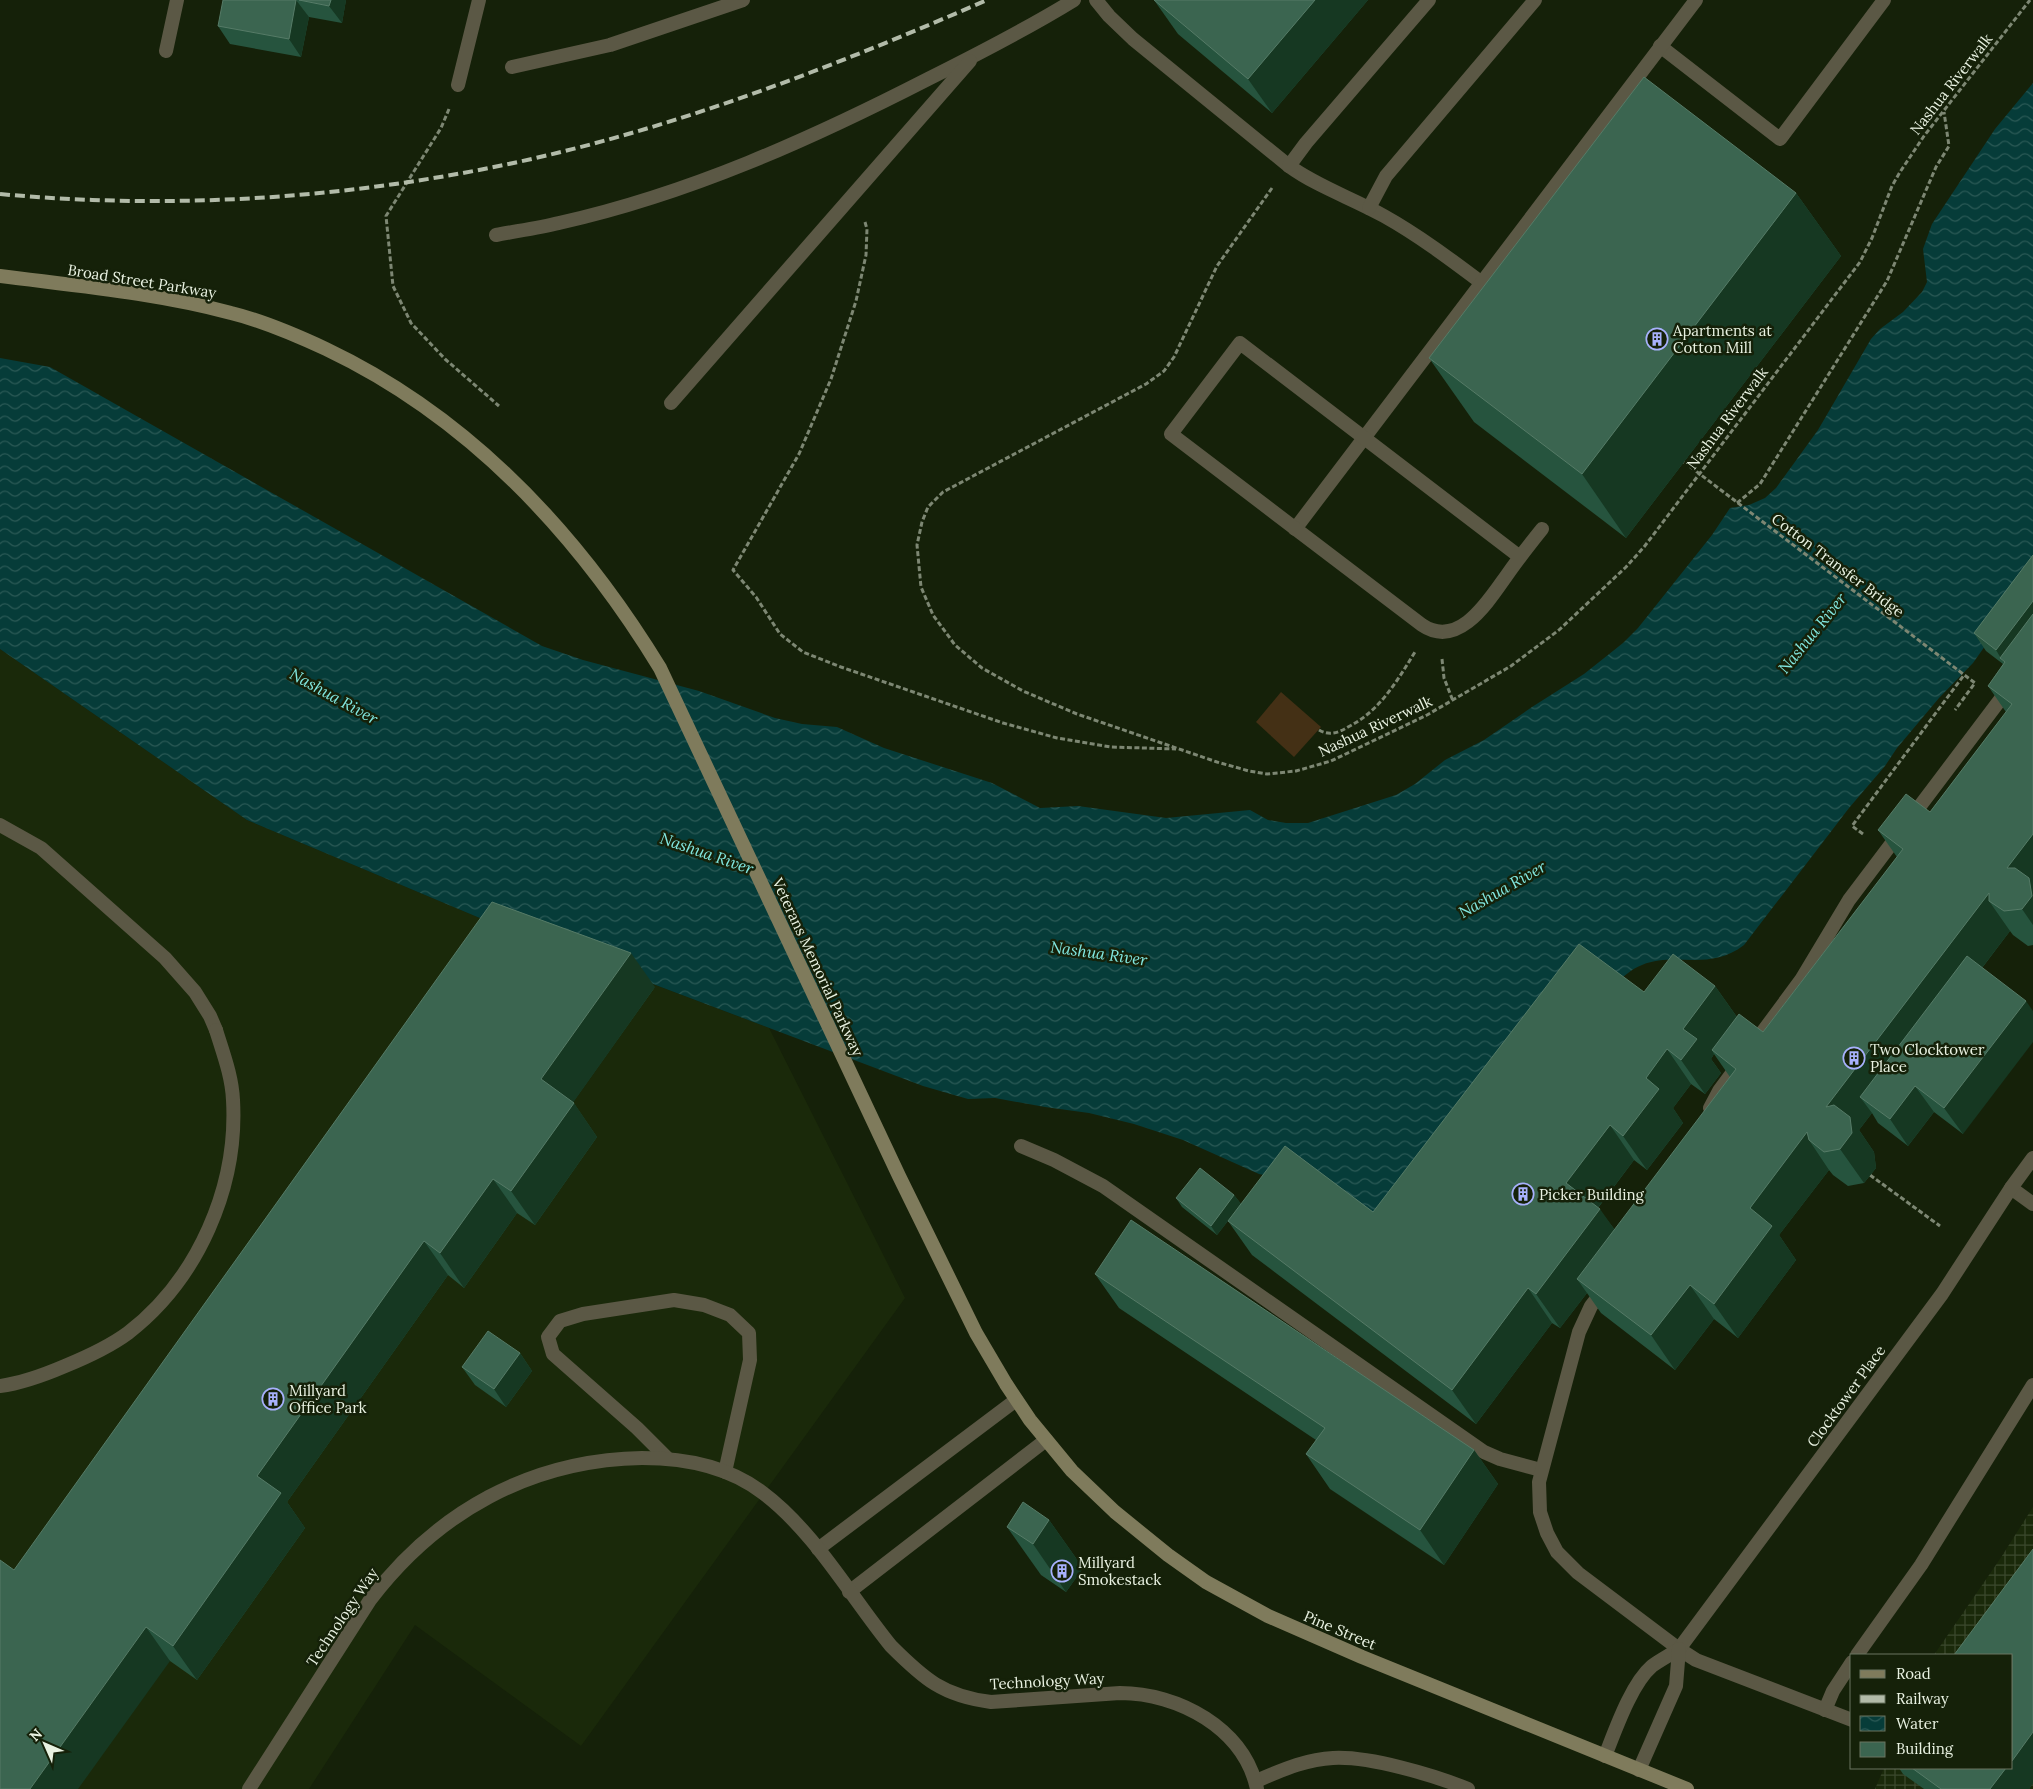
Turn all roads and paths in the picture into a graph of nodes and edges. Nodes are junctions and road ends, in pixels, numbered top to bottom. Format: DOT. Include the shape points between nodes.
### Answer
graph roads {
  1 [pos="176,0"];
  2 [pos="479,0"];
  3 [pos="743,0"];
  4 [pos="1074,0"];
  5 [pos="1096,0"];
  6 [pos="1429,0"];
  7 [pos="1535,0"];
  8 [pos="1696,0"];
  9 [pos="1884,0"];
  10 [pos="2030,0"];
  11 [pos="1660,46"];
  12 [pos="166,51"];
  13 [pos="975,56"];
  14 [pos="512,67"];
  15 [pos="458,85"];
  16 [pos="1944,111"];
  17 [pos="1288,166"];
  18 [pos="852,196"];
  19 [pos="1369,208"];
  20 [pos="496,235"];
  21 [pos="0,276"];
  22 [pos="1482,283"];
  23 [pos="671,404"];
  24 [pos="499,406"];
  25 [pos="1364,438"];
  26 [pos="1684,462"];
  27 [pos="1737,503"];
  28 [pos="1295,529"];
  29 [pos="1542,529"];
  30 [pos="566,536"];
  31 [pos="1520,557"];
  32 [pos="1435,631"];
  33 [pos="1964,675"];
  34 [pos="2018,676"];
  35 [pos="1453,701"];
  36 [pos="1954,710"];
  37 [pos="1319,730"];
  38 [pos="1179,749"];
  39 [pos="0,824"];
  40 [pos="1868,827"];
  41 [pos="1706,1116"];
  42 [pos="1021,1146"];
  43 [pos="2033,1158"];
  44 [pos="1870,1175"];
  45 [pos="2011,1188"];
  46 [pos="2033,1204"];
  47 [pos="1940,1226"];
  48 [pos="1612,1278"];
  49 [pos="2033,1385"];
  50 [pos="0,1386"];
  51 [pos="1016,1400"];
  52 [pos="1030,1420"];
  53 [pos="1046,1440"];
  54 [pos="668,1459"];
  55 [pos="1541,1470"];
  56 [pos="725,1472"];
  57 [pos="818,1549"];
  58 [pos="848,1592"];
  59 [pos="1679,1649"];
  60 [pos="1858,1654"];
  61 [pos="1850,1665"];
  62 [pos="1825,1710"];
  63 [pos="1850,1719"];
  64 [pos="1604,1756"];
  65 [pos="1638,1770"];
  66 [pos="1256,1785"];
  67 [pos="1681,1788"];
  68 [pos="249,1789"];
  69 [pos="1468,1789"];
  1 -- 12 [label="street"];
  2 -- 15 [label="street"];
  3 -- 14 [label="street" via="610,45"];
  4 -- 13 [label="street"];
  5 -- 17 [label="street" via="1133,39"];
  6 -- 17 [label="street"];
  7 -- 19 [label="street" via="1386,176"];
  8 -- 11 [label="street"];
  9 -- 11 [label="street" via="1780,139"];
  10 -- 16 [label="path, Nashua Riverwalk"];
  11 -- 22 [label="street"];
  13 -- 18 [label="street"];
  13 -- 20 [label="street" via="866,111 741,166 623,206 560,223"];
  15 -- 24 [label="path" via="441,128 386,216 393,286 411,323 445,359"];
  16 -- 27 [label="path" via="1949,146 1936,167 1887,280 1760,484"];
  16 -- 35 [label="path, Nashua Riverwalk" via="1892,186 1860,262 1636,557 1544,642"];
  17 -- 19 [label="street" via="1315,183"];
  17 -- 38 [label="path, Nashua Riverwalk" via="1217,266 1174,357 1164,371 1146,384 943,492 928,507 917,546 921,587 933,615 956,645 982,668 1077,714"];
  18 -- 23 [label="street"];
  18 -- 38 [label="path" via="863,210 867,229 866,255 856,301 831,379 799,454 733,570 756,597 780,634 803,652 1003,723 1057,738 1111,747"];
  19 -- 22 [label="street" via="1430,245"];
  21 -- 30 [label="main road, Broad Street Parkway" via="184,302 233,313 306,340 376,375 442,419 511,478"];
  22 -- 25 [label="street"];
  25 -- 28 [label="street"];
  25 -- 28 [label="street" via="1240,343 1176,426 1171,434"];
  25 -- 31 [label="street"];
  26 -- 27 [label="path, Cotton Transfer Bridge"];
  27 -- 33 [label="path, Cotton Transfer Bridge"];
  28 -- 32 [label="street"];
  29 -- 31 [label="street"];
  30 -- 51 [label="main road, Veterans Memorial Parkway" via="611,593 660,668 899,1176 976,1333"];
  31 -- 32 [label="street" via="1472,619 1456,629"];
  32 -- 35 [label="path, Nashua Riverwalk" via="1444,678"];
  32 -- 37 [label="path" via="1373,710 1340,731 1325,733"];
  33 -- 36 [label="path, Cotton Transfer Bridge" via="1975,683"];
  33 -- 40 [label="path" via="1852,826 1863,834"];
  34 -- 41 [label="street" via="1848,900 1801,980 1719,1090"];
  35 -- 38 [label="path, Nashua Riverwalk" via="1331,761 1296,771 1267,774 1249,771"];
  39 -- 50 [label="street" via="41,848 165,958 195,992 216,1030 233,1098 231,1144 222,1193 210,1226 172,1288 126,1334 101,1350 52,1372"];
  42 -- 55 [label="street" via="1103,1186 1484,1452"];
  43 -- 45 [label="street, Clocktower Place"];
  44 -- 47 [label="path"];
  45 -- 46 [label="street"];
  45 -- 59 [label="street, Clocktower Place" via="1942,1294"];
  48 -- 55 [label="street" via="1591,1306 1579,1332"];
  49 -- 60 [label="street" via="1921,1565"];
  51 -- 52 [label="main road, Veterans Memorial Parkway"];
  51 -- 57 [label="street"];
  52 -- 53 [label="main road, Pine Street"];
  53 -- 58 [label="street"];
  53 -- 64 [label="main road, Pine Street" via="1077,1475 1132,1527 1185,1568 1228,1594 1335,1646"];
  54 -- 56 [label="street, Technology Way" via="693,1462"];
  54 -- 56 [label="street" via="553,1354 548,1337 560,1321 583,1314 674,1300 704,1305 730,1315 749,1334 750,1360"];
  54 -- 68 [label="street, Technology Way" via="593,1462 537,1475 476,1504 432,1534 393,1571 370,1600"];
  55 -- 59 [label="street" via="1540,1512 1557,1552 1578,1573"];
  56 -- 57 [label="street, Technology Way" via="763,1492"];
  57 -- 58 [label="street, Technology Way"];
  58 -- 66 [label="street, Technology Way" via="902,1657 936,1686 952,1694 991,1702 1112,1693 1161,1698 1192,1711 1228,1735 1245,1758"];
  59 -- 62 [label="street" via="1696,1660"];
  59 -- 64 [label="street, Clocktower Place" via="1651,1667 1636,1688"];
  59 -- 65 [label="street" via="1676,1686"];
  61 -- 62 [label="street"];
  62 -- 63 [label="street"];
  64 -- 65 [label="main road, Pine Street"];
  65 -- 67 [label="main road, Pine Street"];
  66 -- 69 [label="street" via="1288,1768 1334,1758 1392,1766"];
}
